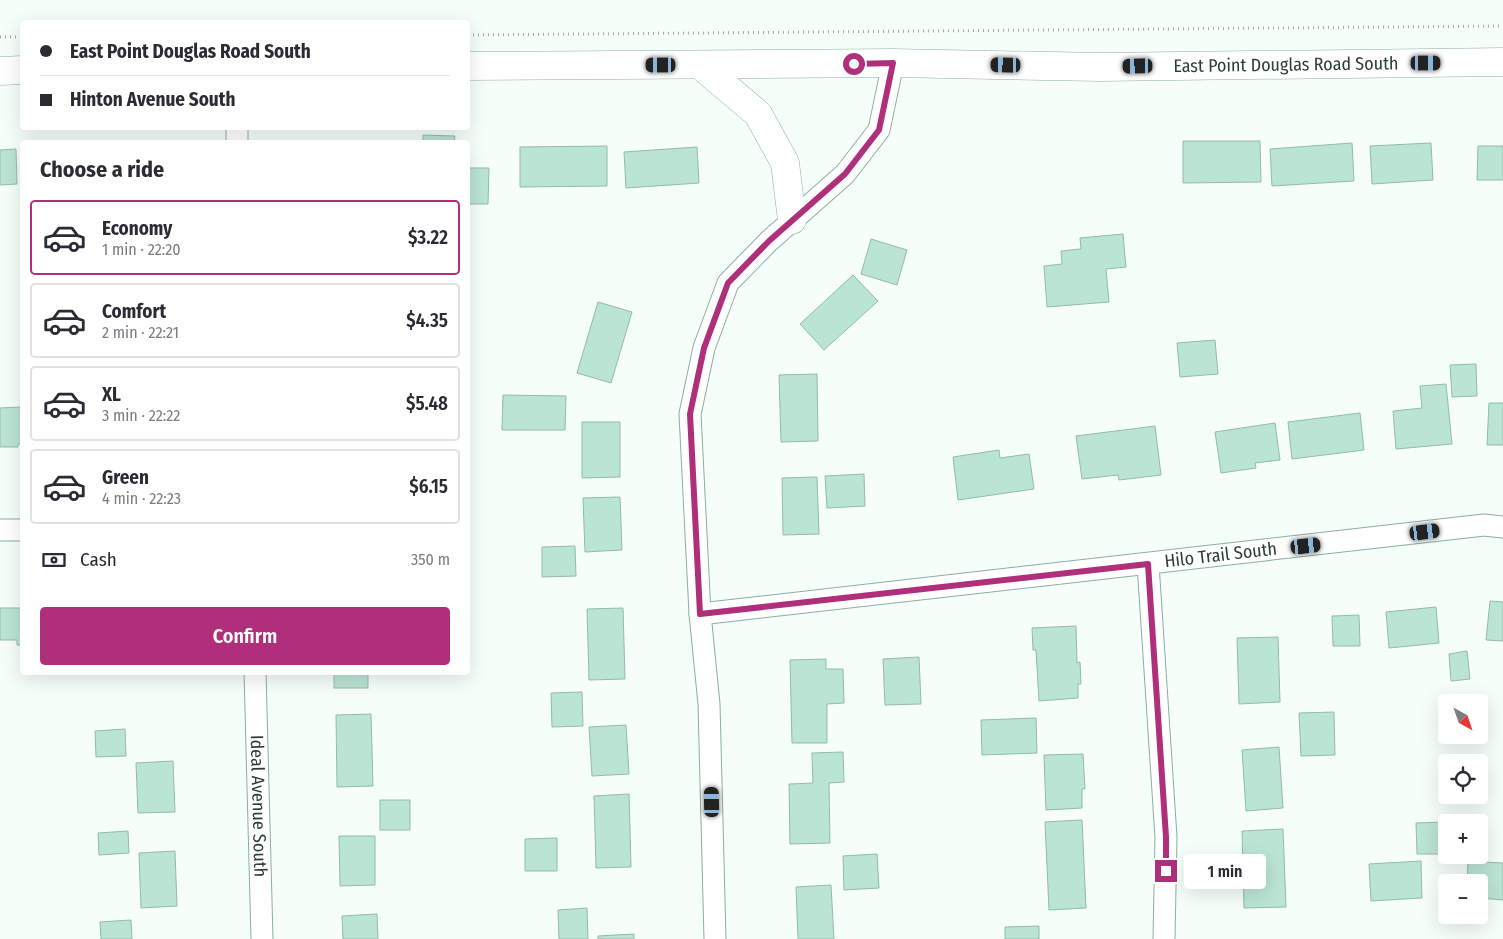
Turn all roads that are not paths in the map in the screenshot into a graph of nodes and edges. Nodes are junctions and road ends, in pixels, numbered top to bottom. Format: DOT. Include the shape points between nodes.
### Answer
graph roads {
  1 [pos="1503,62"];
  2 [pos="893,63"];
  3 [pos="700,65"];
  4 [pos="470,66"];
  5 [pos="0,70"];
  6 [pos="20,70"];
  7 [pos="792,220"];
  8 [pos="1503,526"];
  9 [pos="0,530"];
  10 [pos="20,530"];
  11 [pos="1148,564"];
  12 [pos="700,614"];
  13 [pos="255,675"];
  14 [pos="262,939"];
  15 [pos="715,939"];
  16 [pos="1164,939"];
  1 -- 2 [label="street, East Point Douglas Road South" via="1100,67"];
  2 -- 3 [label="street, East Point Douglas Road South"];
  2 -- 7 [label="street" via="879,130 845,174"];
  3 -- 4 [label="street, East Point Douglas Road South"];
  3 -- 7 [label="street" via="758,114 785,163"];
  5 -- 6 [label="street"];
  7 -- 12 [label="street" via="728,283 704,348 690,414"];
  8 -- 11 [label="street, Hilo Trail South" via="1484,525"];
  9 -- 10 [label="street"];
  11 -- 12 [label="street, Hilo Trail South"];
  11 -- 16 [label="street" via="1166,837"];
  12 -- 15 [label="street" via="709,704"];
  13 -- 14 [label="street, Ideal Avenue South"];
}
